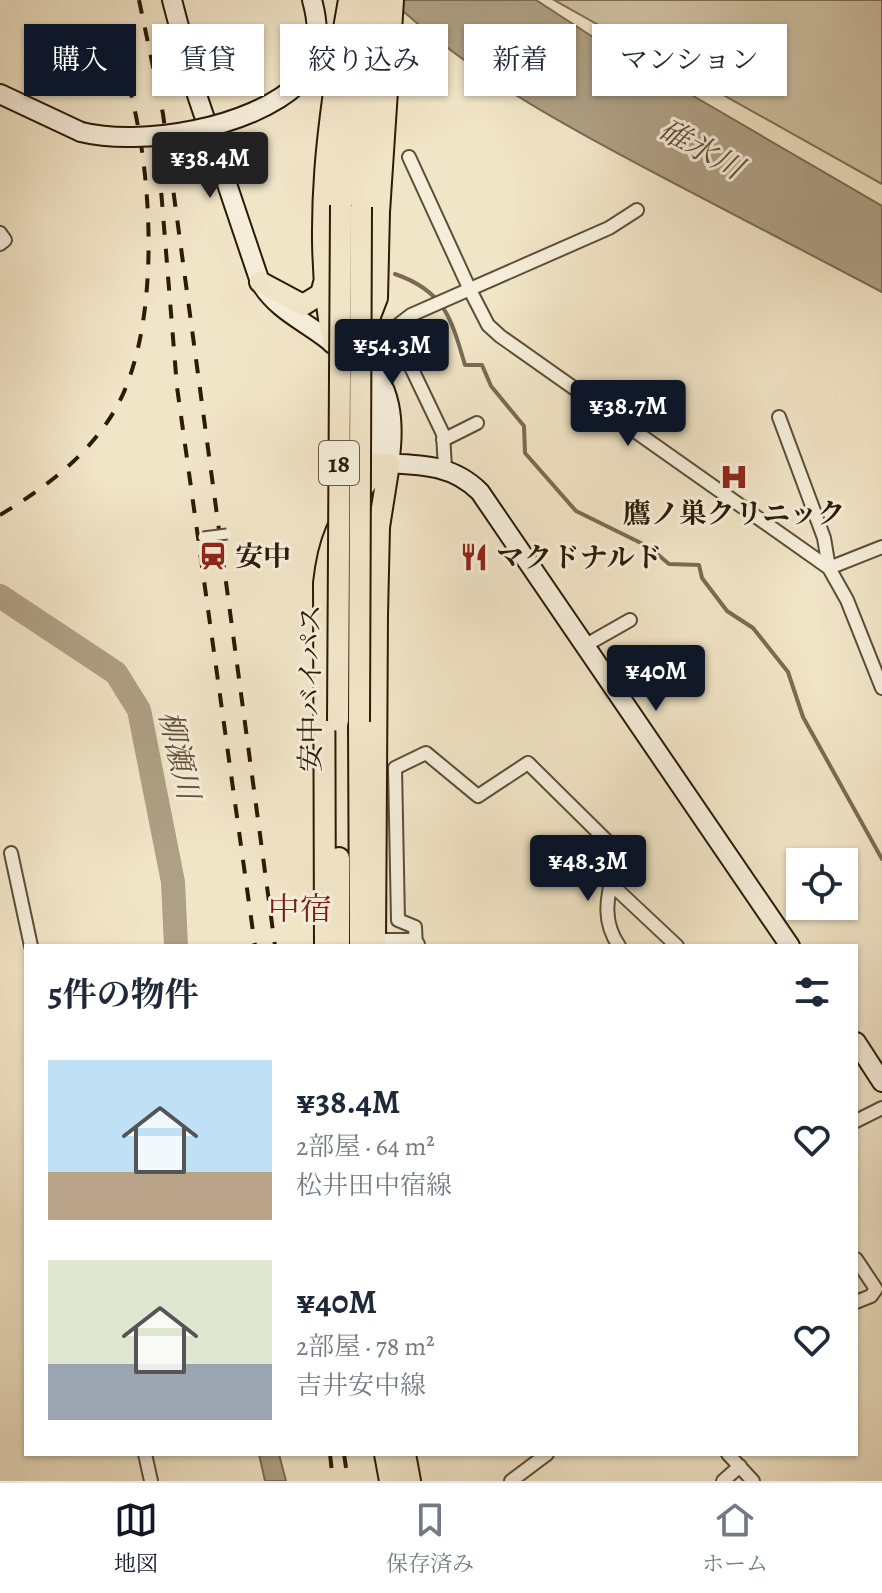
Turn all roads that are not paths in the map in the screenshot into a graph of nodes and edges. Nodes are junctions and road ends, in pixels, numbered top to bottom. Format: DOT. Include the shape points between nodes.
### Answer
graph roads {
  1 [pos="172,0"];
  2 [pos="312,0"];
  3 [pos="379,0"];
  4 [pos="393,0"];
  5 [pos="364,16"];
  6 [pos="0,94"];
  7 [pos="409,157"];
  8 [pos="351,206"];
  9 [pos="637,210"];
  10 [pos="0,233"];
  11 [pos="0,244"];
  12 [pos="260,282"];
  13 [pos="324,283"];
  14 [pos="470,290"];
  15 [pos="333,343"];
  16 [pos="355,353"];
  17 [pos="779,417"];
  18 [pos="477,423"];
  19 [pos="443,440"];
  20 [pos="384,463"];
  21 [pos="445,468"];
  22 [pos="227,534"];
  23 [pos="203,537"];
  24 [pos="882,547"];
  25 [pos="829,568"];
  26 [pos="377,615"];
  27 [pos="325,618"];
  28 [pos="630,620"];
  29 [pos="586,645"];
  30 [pos="882,688"];
  31 [pos="11,853"];
  32 [pos="612,885"];
  33 [pos="31,944"];
  34 [pos="325,944"];
  35 [pos="339,944"];
  36 [pos="370,944"];
  37 [pos="417,944"];
  38 [pos="618,944"];
  39 [pos="675,944"];
  40 [pos="789,944"];
  41 [pos="858,1045"];
  42 [pos="882,1082"];
  43 [pos="882,1108"];
  44 [pos="858,1120"];
  45 [pos="858,1262"];
  46 [pos="858,1301"];
  47 [pos="145,1456"];
  48 [pos="385,1456"];
  49 [pos="405,1456"];
  50 [pos="544,1456"];
  51 [pos="730,1456"];
  52 [pos="740,1466"];
  53 [pos="151,1481"];
  54 [pos="390,1481"];
  55 [pos="410,1481"];
  56 [pos="511,1481"];
  57 [pos="723,1481"];
  58 [pos="753,1481"];
  1 -- 12 [label="main road" via="197,95"];
  2 -- 6 [label="main road, bridge" via="317,43 310,66 298,84 268,105 169,134 119,140 81,132"];
  3 -- 5 [label="highway, 安中バイパス / 18"];
  4 -- 5 [label="highway, 18"];
  5 -- 8 [label="highway, 安中バイパス / 18"];
  5 -- 13 [label="highway" via="331,111"];
  5 -- 16 [label="highway" via="377,298"];
  7 -- 14 [label="street"];
  8 -- 35 [label="highway, 安中バイパス / 18, bridge" via="338,721"];
  8 -- 36 [label="highway, 安中バイパス / 18, bridge" via="359,722"];
  9 -- 14 [label="street" via="609,228"];
  10 -- 11 [label="street" via="5,240"];
  12 -- 13 [label="highway" via="303,305 321,294"];
  12 -- 15 [label="main road" via="284,310"];
  13 -- 15 [label="highway"];
  14 -- 19 [label="street" via="405,318 397,329"];
  14 -- 25 [label="street" via="488,325 500,336"];
  15 -- 16 [label="main road"];
  15 -- 20 [label="main road" via="361,372 373,394"];
  16 -- 20 [label="main road" via="376,372 388,395 393,433"];
  17 -- 25 [label="street" via="824,538"];
  18 -- 19 [label="street"];
  19 -- 21 [label="street"];
  20 -- 21 [label="main road"];
  20 -- 26 [label="highway"];
  20 -- 27 [label="highway" via="332,536"];
  21 -- 29 [label="main road" via="461,474 489,502"];
  22 -- 23 [label="street, bridge"];
  24 -- 25 [label="street"];
  25 -- 30 [label="street"];
  26 -- 27 [label="highway"];
  26 -- 36 [label="highway"];
  27 -- 34 [label="highway"];
  28 -- 29 [label="street"];
  29 -- 40 [label="main road"];
  31 -- 33 [label="street"];
  32 -- 37 [label="street" via="617,851 528,763 478,796 426,753 395,768 398,920 415,927"];
  32 -- 38 [label="street" via="605,913"];
  32 -- 39 [label="street"];
  36 -- 37 [label="street"];
  41 -- 42 [label="main road"];
  43 -- 44 [label="street"];
  45 -- 46 [label="street" via="876,1289"];
  47 -- 53 [label="street"];
  48 -- 54 [label="highway"];
  49 -- 55 [label="highway"];
  50 -- 56 [label="street"];
  51 -- 52 [label="street"];
  52 -- 57 [label="street"];
  52 -- 58 [label="street"];
}
